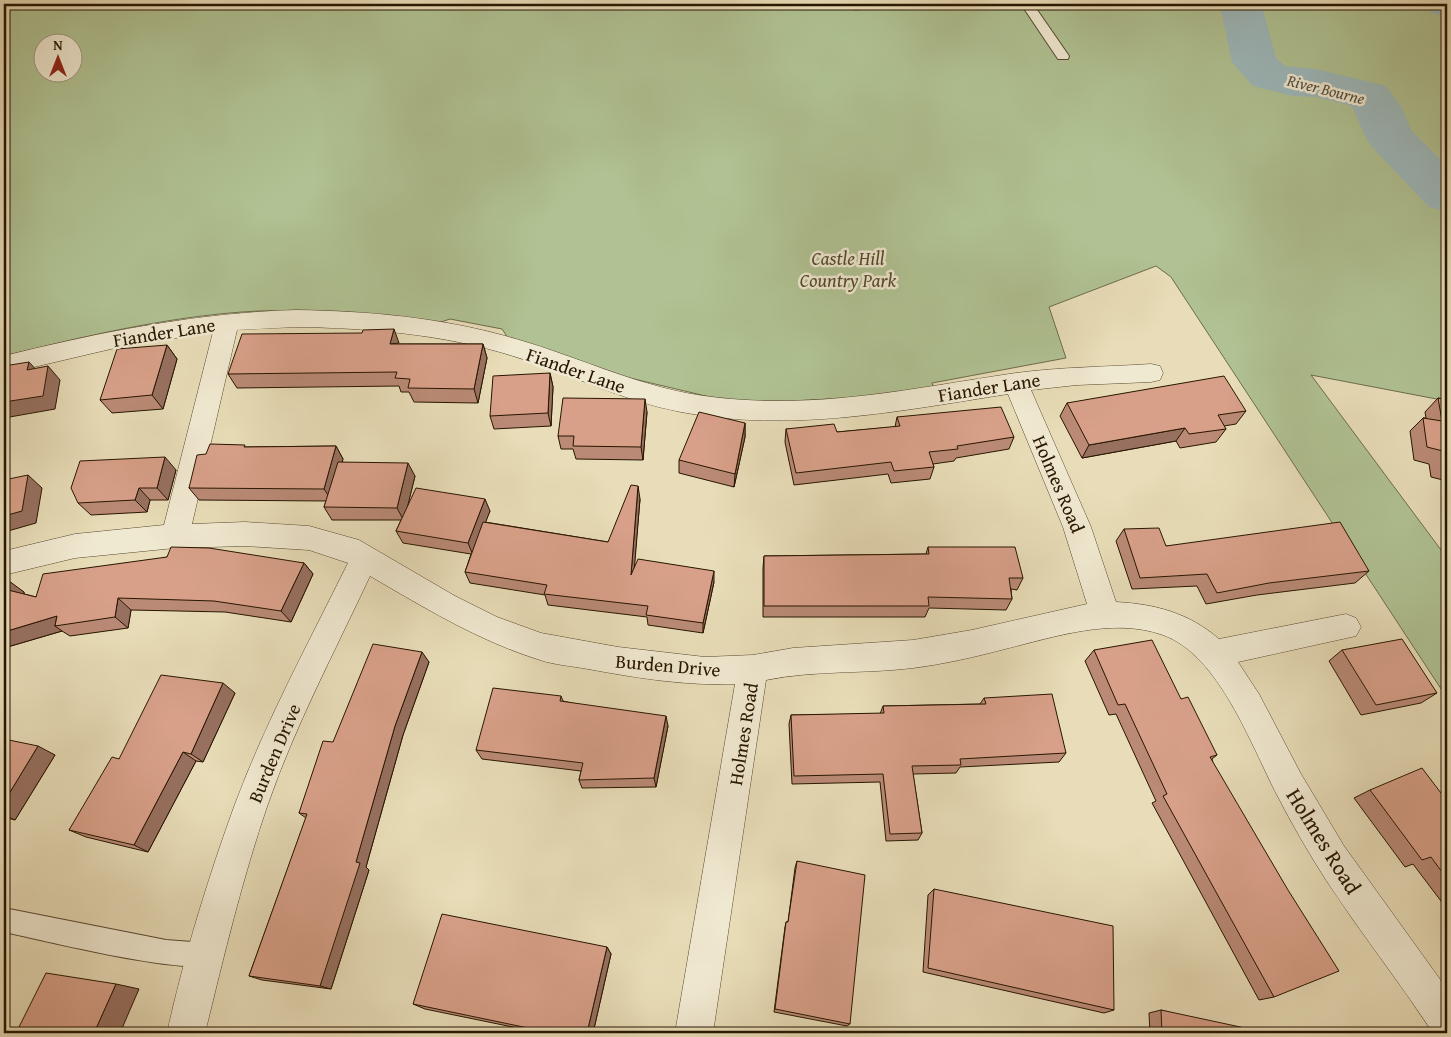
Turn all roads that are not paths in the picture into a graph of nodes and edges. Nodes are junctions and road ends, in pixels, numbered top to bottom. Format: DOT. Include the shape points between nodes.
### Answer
graph roads {
  1 [pos="1027,4"];
  2 [pos="1063,56"];
  3 [pos="227,322"];
  4 [pos="4,365"];
  5 [pos="1152,373"];
  6 [pos="1016,384"];
  7 [pos="175,536"];
  8 [pos="364,559"];
  9 [pos="4,563"];
  10 [pos="1105,616"];
  11 [pos="1346,628"];
  12 [pos="1212,654"];
  13 [pos="753,668"];
  14 [pos="4,920"];
  15 [pos="206,955"];
  16 [pos="1447,1022"];
  17 [pos="186,1033"];
  18 [pos="694,1033"];
  1 -- 2 [label="lane"];
  3 -- 4 [label="street, Fiander Lane" via="120,339"];
  3 -- 6 [label="street, Fiander Lane" via="337,319 426,328 500,344 658,397 754,411 842,408"];
  3 -- 7 [label="street"];
  5 -- 6 [label="street, Fiander Lane" via="1052,378"];
  6 -- 10 [label="street, Holmes Road" via="1081,536"];
  7 -- 8 [label="street, Burden Drive" via="245,534 308,538 349,549"];
  7 -- 9 [label="street, Burden Drive" via="74,546"];
  8 -- 13 [label="street, Burden Drive" via="487,626 541,647 618,661 705,671"];
  8 -- 15 [label="street, Burden Drive" via="287,720 252,803 224,886"];
  10 -- 12 [label="street, Holmes Road" via="1149,618 1173,625 1194,636"];
  10 -- 13 [label="street, Holmes Road" via="943,649 792,661"];
  11 -- 12 [label="street"];
  12 -- 16 [label="street, Holmes Road" via="1249,709 1338,867"];
  13 -- 18 [label="street, Holmes Road"];
  14 -- 15 [label="lane" via="166,952"];
  15 -- 17 [label="street, Burden Drive"];
}
